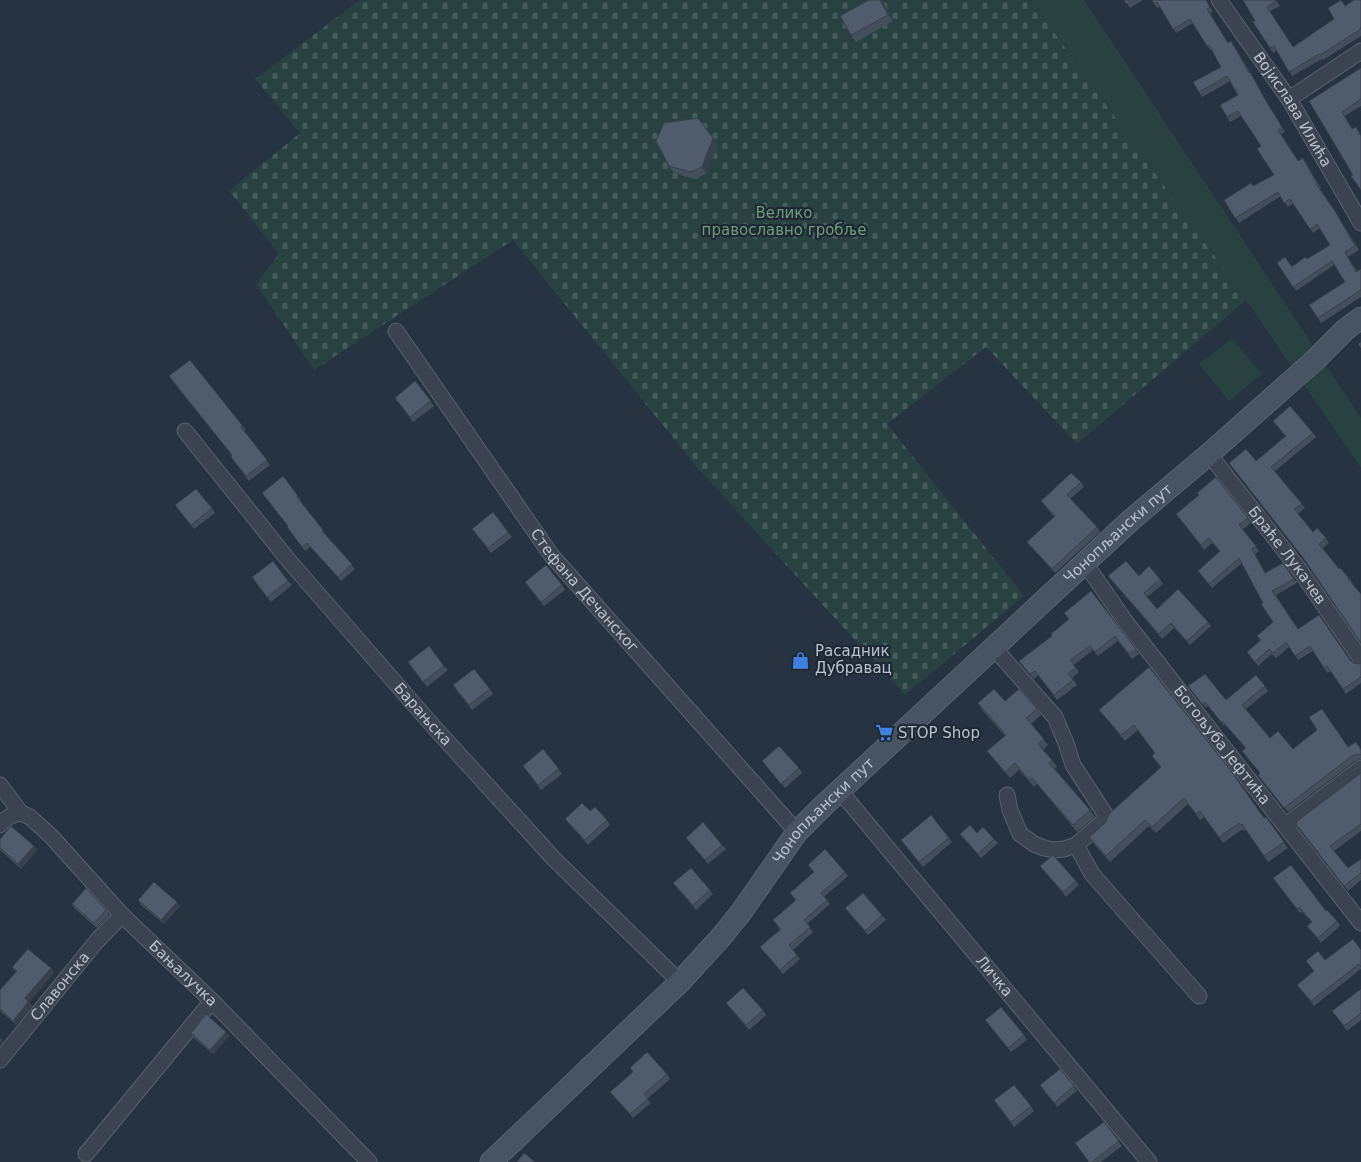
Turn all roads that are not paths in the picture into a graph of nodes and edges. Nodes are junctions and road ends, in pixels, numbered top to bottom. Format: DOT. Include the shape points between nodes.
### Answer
graph roads {
  1 [pos="1219,0"];
  2 [pos="1361,52"];
  3 [pos="1288,99"];
  4 [pos="1361,223"];
  5 [pos="1361,318"];
  6 [pos="396,331"];
  7 [pos="184,431"];
  8 [pos="1209,454"];
  9 [pos="1085,563"];
  10 [pos="994,648"];
  11 [pos="1361,659"];
  12 [pos="1361,768"];
  13 [pos="0,786"];
  14 [pos="840,791"];
  15 [pos="1007,795"];
  16 [pos="21,813"];
  17 [pos="0,825"];
  18 [pos="1285,826"];
  19 [pos="797,832"];
  20 [pos="1076,845"];
  21 [pos="122,915"];
  22 [pos="1361,924"];
  23 [pos="680,982"];
  24 [pos="1199,996"];
  25 [pos="212,1001"];
  26 [pos="0,1060"];
  27 [pos="86,1154"];
  28 [pos="369,1162"];
  29 [pos="491,1162"];
  30 [pos="1149,1162"];
  1 -- 3 [label="street, Војислава Илића"];
  2 -- 3 [label="street"];
  3 -- 4 [label="street, Војислава Илића"];
  5 -- 8 [label="street, Чонопљански пут"];
  6 -- 19 [label="street, Стефана Дечанског" via="552,556"];
  7 -- 23 [label="street, Барањска" via="290,562 433,726 554,859"];
  8 -- 9 [label="street, Чонопљански пут"];
  8 -- 11 [label="street, Браће Лукачев" via="1299,569"];
  9 -- 10 [label="street, Чонопљански пут"];
  9 -- 18 [label="street, Богољуба Јефтића" via="1124,621"];
  10 -- 14 [label="street, Чонопљански пут"];
  10 -- 20 [label="street" via="1055,716 1073,765 1105,814 1103,822"];
  12 -- 18 [label="street"];
  13 -- 16 [label="street, Бањалучка"];
  14 -- 19 [label="street, Чонопљански пут"];
  14 -- 30 [label="street, Личка"];
  15 -- 20 [label="street" via="1020,834 1034,844 1054,850"];
  16 -- 17 [label="street" via="11,815"];
  16 -- 21 [label="street, Бањалучка" via="30,816 51,836"];
  18 -- 22 [label="street, Богољуба Јефтића"];
  19 -- 23 [label="street, Чонопљански пут" via="737,917"];
  20 -- 24 [label="street" via="1092,874"];
  21 -- 25 [label="street, Бањалучка"];
  21 -- 26 [label="street, Славонска" via="96,942"];
  23 -- 29 [label="street, Чонопљански пут"];
  25 -- 27 [label="street"];
  25 -- 28 [label="street, Бањалучка"];
}
